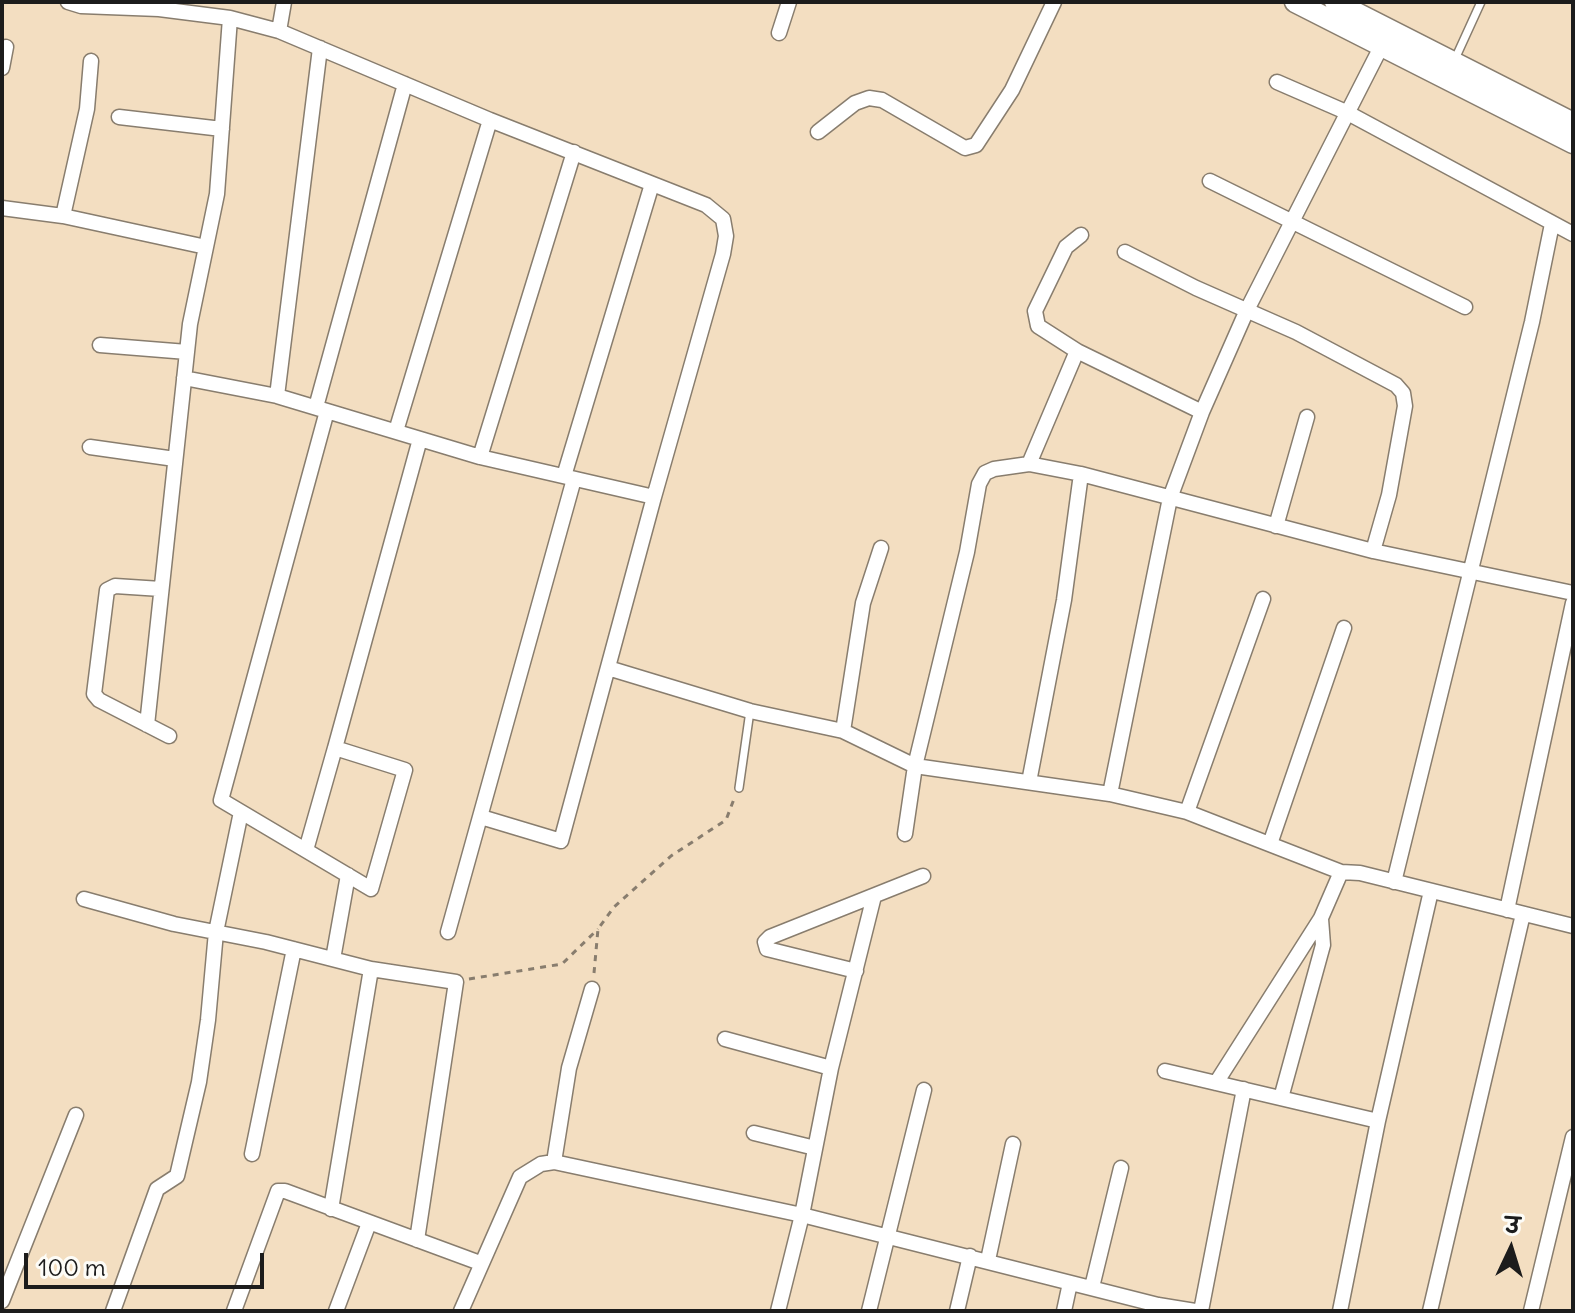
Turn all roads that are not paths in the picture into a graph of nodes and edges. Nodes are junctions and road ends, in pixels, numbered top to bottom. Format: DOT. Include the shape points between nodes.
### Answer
graph roads {
  1 [pos="284,2"];
  2 [pos="789,2"];
  3 [pos="1054,2"];
  4 [pos="1295,2"];
  5 [pos="1335,2"];
  6 [pos="1481,2"];
  7 [pos="77,3"];
  8 [pos="230,18"];
  9 [pos="279,31"];
  10 [pos="779,33"];
  11 [pos="1382,45"];
  12 [pos="6,47"];
  13 [pos="320,48"];
  14 [pos="91,61"];
  15 [pos="1454,61"];
  16 [pos="2,68"];
  17 [pos="1277,82"];
  18 [pos="405,84"];
  19 [pos="1346,112"];
  20 [pos="119,117"];
  21 [pos="490,120"];
  22 [pos="1573,123"];
  23 [pos="222,129"];
  24 [pos="818,132"];
  25 [pos="1573,143"];
  26 [pos="574,152"];
  27 [pos="1210,181"];
  28 [pos="652,184"];
  29 [pos="2,208"];
  30 [pos="63,216"];
  31 [pos="1291,221"];
  32 [pos="1552,224"];
  33 [pos="1573,234"];
  34 [pos="1081,235"];
  35 [pos="206,247"];
  36 [pos="1125,252"];
  37 [pos="1465,307"];
  38 [pos="1247,310"];
  39 [pos="100,345"];
  40 [pos="1077,351"];
  41 [pos="187,352"];
  42 [pos="184,378"];
  43 [pos="277,396"];
  44 [pos="321,409"];
  45 [pos="1202,412"];
  46 [pos="1307,417"];
  47 [pos="396,431"];
  48 [pos="420,439"];
  49 [pos="90,447"];
  50 [pos="480,457"];
  51 [pos="175,459"];
  52 [pos="1029,464"];
  53 [pos="1081,474"];
  54 [pos="569,478"];
  55 [pos="654,497"];
  56 [pos="1170,498"];
  57 [pos="1276,526"];
  58 [pos="881,548"];
  59 [pos="1373,551"];
  60 [pos="1471,570"];
  61 [pos="161,589"];
  62 [pos="1573,593"];
  63 [pos="1263,599"];
  64 [pos="1573,603"];
  65 [pos="1344,628"];
  66 [pos="608,668"];
  67 [pos="750,711"];
  68 [pos="147,725"];
  69 [pos="843,731"];
  70 [pos="169,736"];
  71 [pos="335,748"];
  72 [pos="915,766"];
  73 [pos="1029,782"];
  74 [pos="739,788"];
  75 [pos="1110,794"];
  76 [pos="241,812"];
  77 [pos="1187,812"];
  78 [pos="481,817"];
  79 [pos="905,834"];
  80 [pos="1270,844"];
  81 [pos="306,850"];
  82 [pos="1341,872"];
  83 [pos="348,875"];
  84 [pos="923,876"];
  85 [pos="1394,882"];
  86 [pos="1431,891"];
  87 [pos="874,896"];
  88 [pos="84,899"];
  89 [pos="1507,910"];
  90 [pos="1523,914"];
  91 [pos="1321,918"];
  92 [pos="1573,926"];
  93 [pos="216,932"];
  94 [pos="448,932"];
  95 [pos="294,949"];
  96 [pos="333,959"];
  97 [pos="371,969"];
  98 [pos="856,971"];
  99 [pos="592,989"];
  100 [pos="725,1039"];
  101 [pos="831,1068"];
  102 [pos="1165,1071"];
  103 [pos="1216,1083"];
  104 [pos="1244,1089"];
  105 [pos="924,1090"];
  106 [pos="1281,1098"];
  107 [pos="76,1115"];
  108 [pos="1378,1121"];
  109 [pos="754,1133"];
  110 [pos="1573,1137"];
  111 [pos="1013,1144"];
  112 [pos="815,1148"];
  113 [pos="252,1154"];
  114 [pos="554,1162"];
  115 [pos="1121,1168"];
  116 [pos="331,1209"];
  117 [pos="802,1215"];
  118 [pos="369,1223"];
  119 [pos="888,1236"];
  120 [pos="417,1240"];
  121 [pos="970,1256"];
  122 [pos="988,1260"];
  123 [pos="480,1263"];
  124 [pos="1070,1283"];
  125 [pos="1092,1287"];
  126 [pos="2,1301"];
  127 [pos="1157,1308"];
  128 [pos="113,1311"];
  129 [pos="234,1311"];
  130 [pos="336,1311"];
  131 [pos="461,1311"];
  132 [pos="778,1311"];
  133 [pos="869,1311"];
  134 [pos="957,1311"];
  135 [pos="1064,1311"];
  136 [pos="1198,1311"];
  137 [pos="1340,1311"];
  138 [pos="1430,1311"];
  139 [pos="1531,1311"];
  1 -- 9 [label="street"];
  2 -- 10 [label="street"];
  3 -- 24 [label="street" via="1012,90 976,145 965,148 882,100 869,98"];
  4 -- 11 [label="street"];
  5 -- 15 [label="street"];
  6 -- 15 [label="lane"];
  7 -- 8 [label="street"];
  8 -- 9 [label="street"];
  8 -- 23 [label="street"];
  9 -- 13 [label="street"];
  11 -- 19 [label="street"];
  11 -- 25 [label="street"];
  12 -- 16 [label="street"];
  13 -- 18 [label="street"];
  13 -- 43 [label="street"];
  14 -- 30 [label="street" via="87,109"];
  15 -- 22 [label="street"];
  17 -- 19 [label="street"];
  18 -- 21 [label="street"];
  18 -- 44 [label="street"];
  19 -- 31 [label="street"];
  19 -- 32 [label="street"];
  20 -- 23 [label="street"];
  21 -- 26 [label="street"];
  21 -- 47 [label="street"];
  23 -- 35 [label="street"];
  26 -- 28 [label="street"];
  26 -- 50 [label="street"];
  27 -- 31 [label="street"];
  28 -- 54 [label="street"];
  28 -- 55 [label="street" via="706,205 723,219 726,236"];
  29 -- 30 [label="street"];
  30 -- 35 [label="street"];
  31 -- 37 [label="street"];
  31 -- 38 [label="street"];
  32 -- 33 [label="street"];
  32 -- 60 [label="street"];
  34 -- 40 [label="street" via="1066,247 1035,311 1038,326"];
  35 -- 41 [label="street"];
  36 -- 38 [label="street"];
  38 -- 45 [label="street"];
  38 -- 59 [label="street" via="1403,393 1389,495"];
  39 -- 41 [label="street"];
  40 -- 45 [label="street"];
  40 -- 52 [label="street"];
  41 -- 42 [label="street"];
  42 -- 43 [label="street"];
  42 -- 51 [label="street"];
  43 -- 44 [label="street"];
  44 -- 47 [label="street"];
  44 -- 76 [label="street" via="221,800"];
  45 -- 56 [label="street"];
  46 -- 57 [label="street"];
  47 -- 48 [label="street"];
  48 -- 50 [label="street"];
  48 -- 71 [label="street"];
  49 -- 51 [label="street"];
  50 -- 54 [label="street"];
  51 -- 61 [label="street"];
  52 -- 53 [label="street"];
  52 -- 72 [label="street" via="994,469 979,484"];
  53 -- 56 [label="street"];
  53 -- 73 [label="street" via="1064,600"];
  54 -- 55 [label="street"];
  54 -- 78 [label="street"];
  55 -- 66 [label="street"];
  56 -- 57 [label="street"];
  56 -- 75 [label="street"];
  57 -- 59 [label="street"];
  58 -- 69 [label="street" via="863,603"];
  59 -- 60 [label="street"];
  60 -- 62 [label="street"];
  60 -- 85 [label="street"];
  61 -- 68 [label="street"];
  61 -- 68 [label="street" via="107,590 94,685 99,700"];
  63 -- 77 [label="street"];
  64 -- 89 [label="street"];
  65 -- 80 [label="street"];
  66 -- 67 [label="street"];
  66 -- 78 [label="street" via="561,841"];
  67 -- 69 [label="street"];
  67 -- 74 [label="lane"];
  68 -- 70 [label="street"];
  69 -- 72 [label="street"];
  71 -- 81 [label="street"];
  71 -- 83 [label="street" via="405,770 371,889"];
  72 -- 73 [label="street"];
  72 -- 79 [label="street"];
  73 -- 75 [label="street"];
  75 -- 77 [label="street"];
  76 -- 81 [label="street"];
  76 -- 93 [label="street"];
  77 -- 80 [label="street"];
  78 -- 94 [label="street"];
  80 -- 82 [label="street"];
  81 -- 83 [label="street"];
  82 -- 85 [label="street"];
  82 -- 91 [label="street"];
  83 -- 96 [label="street"];
  84 -- 87 [label="street"];
  85 -- 86 [label="street"];
  86 -- 89 [label="street"];
  86 -- 108 [label="street"];
  87 -- 98 [label="street"];
  87 -- 98 [label="street" via="765,942 767,949"];
  88 -- 93 [label="street"];
  89 -- 90 [label="street"];
  90 -- 92 [label="street"];
  90 -- 138 [label="street"];
  91 -- 103 [label="street"];
  91 -- 106 [label="street" via="1323,945"];
  93 -- 95 [label="street"];
  93 -- 128 [label="street" via="199,1082 177,1176 157,1189"];
  95 -- 96 [label="street"];
  95 -- 113 [label="street"];
  96 -- 97 [label="street"];
  97 -- 116 [label="street"];
  97 -- 120 [label="street" via="456,982"];
  98 -- 101 [label="street"];
  99 -- 114 [label="street" via="569,1068"];
  100 -- 101 [label="street"];
  101 -- 112 [label="street"];
  102 -- 103 [label="street"];
  103 -- 104 [label="street"];
  104 -- 106 [label="street"];
  104 -- 136 [label="street"];
  105 -- 119 [label="street"];
  106 -- 108 [label="street"];
  107 -- 126 [label="street"];
  108 -- 137 [label="street"];
  109 -- 112 [label="street"];
  110 -- 139 [label="street"];
  111 -- 122 [label="street"];
  112 -- 117 [label="street"];
  114 -- 117 [label="street"];
  114 -- 123 [label="street" via="520,1177"];
  115 -- 125 [label="street"];
  116 -- 118 [label="street"];
  116 -- 129 [label="street" via="278,1191"];
  117 -- 119 [label="street"];
  117 -- 132 [label="street"];
  118 -- 120 [label="street"];
  118 -- 130 [label="street"];
  119 -- 121 [label="street"];
  119 -- 133 [label="street"];
  120 -- 123 [label="street"];
  121 -- 122 [label="street"];
  121 -- 134 [label="street"];
  122 -- 124 [label="street"];
  123 -- 131 [label="street"];
  124 -- 125 [label="street"];
  124 -- 135 [label="street"];
  125 -- 127 [label="street"];
  127 -- 136 [label="street"];
}
